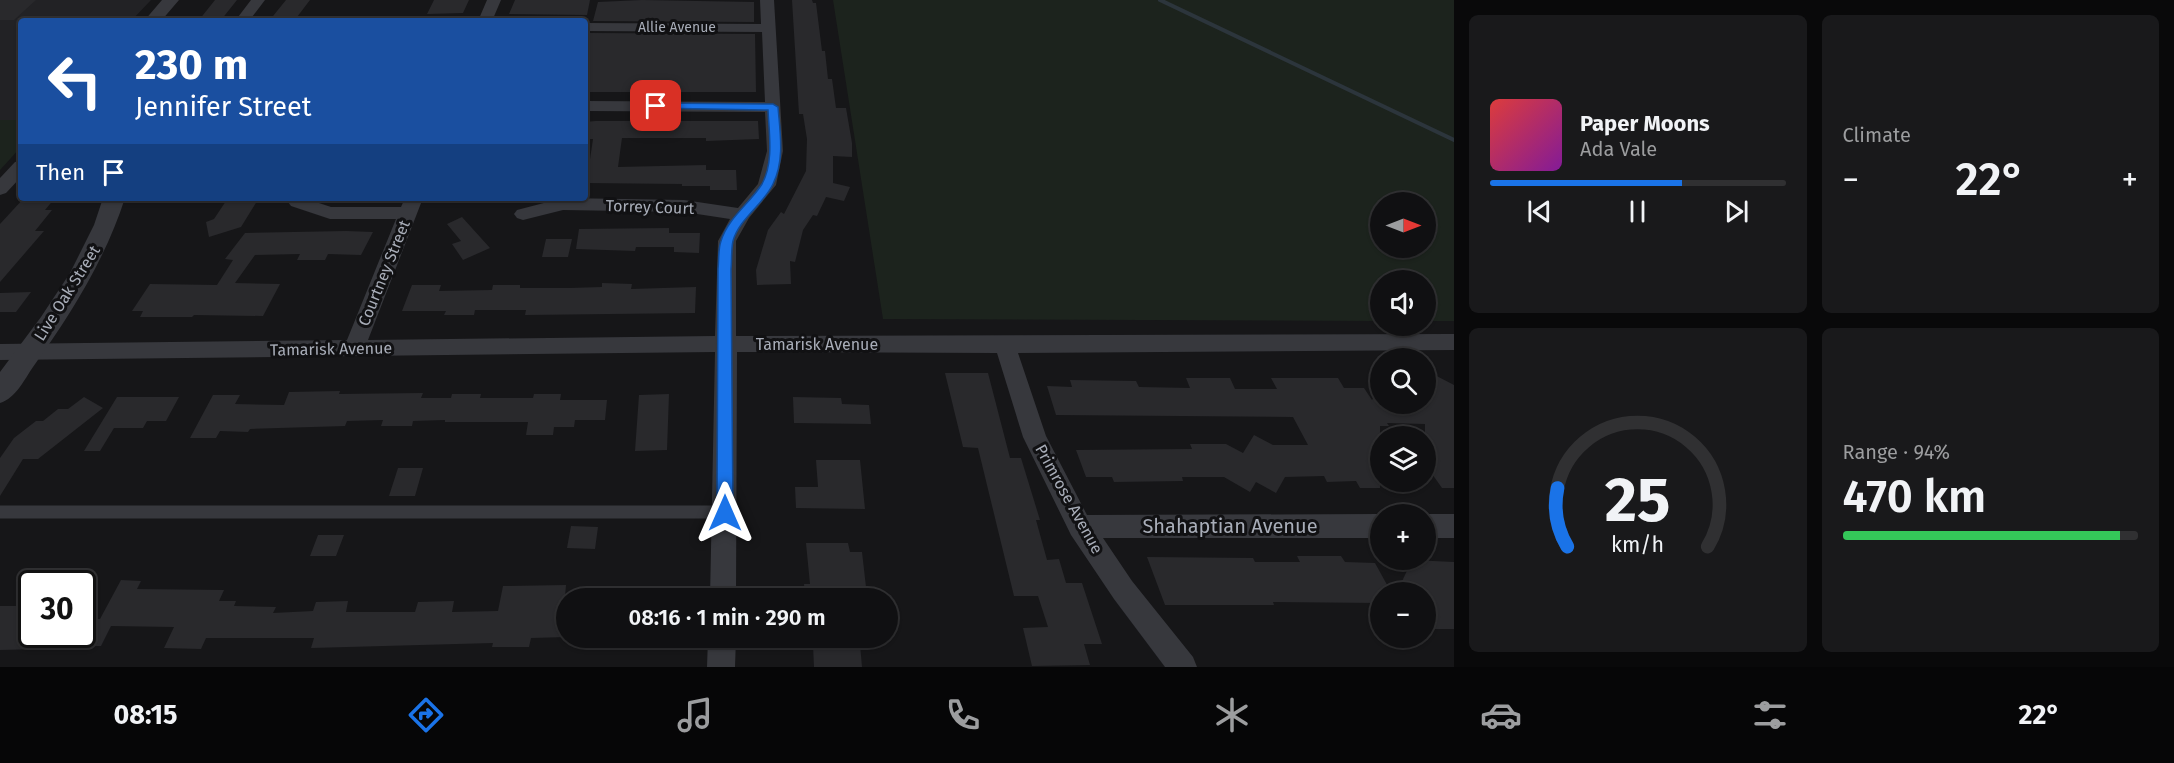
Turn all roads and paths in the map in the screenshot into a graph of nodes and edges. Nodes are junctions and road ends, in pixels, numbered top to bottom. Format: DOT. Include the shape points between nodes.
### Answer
graph roads {
  1 [pos="171,0"];
  2 [pos="258,0"];
  3 [pos="494,0"];
  4 [pos="767,0"];
  5 [pos="155,18"];
  6 [pos="244,18"];
  7 [pos="486,18"];
  8 [pos="588,27"];
  9 [pos="768,28"];
  10 [pos="588,106"];
  11 [pos="773,107"];
  12 [pos="18,169"];
  13 [pos="0,189"];
  14 [pos="113,201"];
  15 [pos="297,202"];
  16 [pos="411,205"];
  17 [pos="524,214"];
  18 [pos="742,215"];
  19 [pos="1454,342"];
  20 [pos="726,344"];
  21 [pos="1005,345"];
  22 [pos="354,348"];
  23 [pos="0,352"];
  24 [pos="29,352"];
  25 [pos="0,392"];
  26 [pos="0,512"];
  27 [pos="725,513"];
  28 [pos="1370,526"];
  29 [pos="1436,526"];
  30 [pos="1454,526"];
  31 [pos="1080,527"];
  32 [pos="723,588"];
  33 [pos="722,648"];
  34 [pos="721,667"];
  35 [pos="1183,667"];
  1 -- 5 [label="street"];
  2 -- 6 [label="street"];
  3 -- 7 [label="street"];
  4 -- 9 [label="street"];
  8 -- 9 [label="street, Allie Avenue"];
  9 -- 11 [label="street"];
  10 -- 11 [label="street"];
  11 -- 18 [label="street" via="772,170 767,185"];
  12 -- 13 [label="street"];
  14 -- 24 [label="street, Live Oak Street" via="92,256"];
  15 -- 16 [label="street" via="330,213"];
  16 -- 22 [label="street, Courtney Street"];
  17 -- 18 [label="street, Torrey Court" via="563,204 684,206"];
  18 -- 20 [label="street" via="727,241"];
  19 -- 21 [label="street, Tamarisk Avenue"];
  20 -- 21 [label="street, Tamarisk Avenue"];
  20 -- 22 [label="street, Tamarisk Avenue"];
  20 -- 27 [label="street"];
  21 -- 31 [label="street, Primrose Avenue" via="1035,437"];
  22 -- 24 [label="street, Tamarisk Avenue"];
  23 -- 24 [label="street, Tamarisk Avenue"];
  24 -- 25 [label="street, Live Oak Street"];
  26 -- 27 [label="lane"];
  27 -- 32 [label="street"];
  28 -- 31 [label="street, Shahaptian Avenue"];
  29 -- 30 [label="street"];
  31 -- 35 [label="street, Primrose Avenue"];
  33 -- 34 [label="street"];
}
